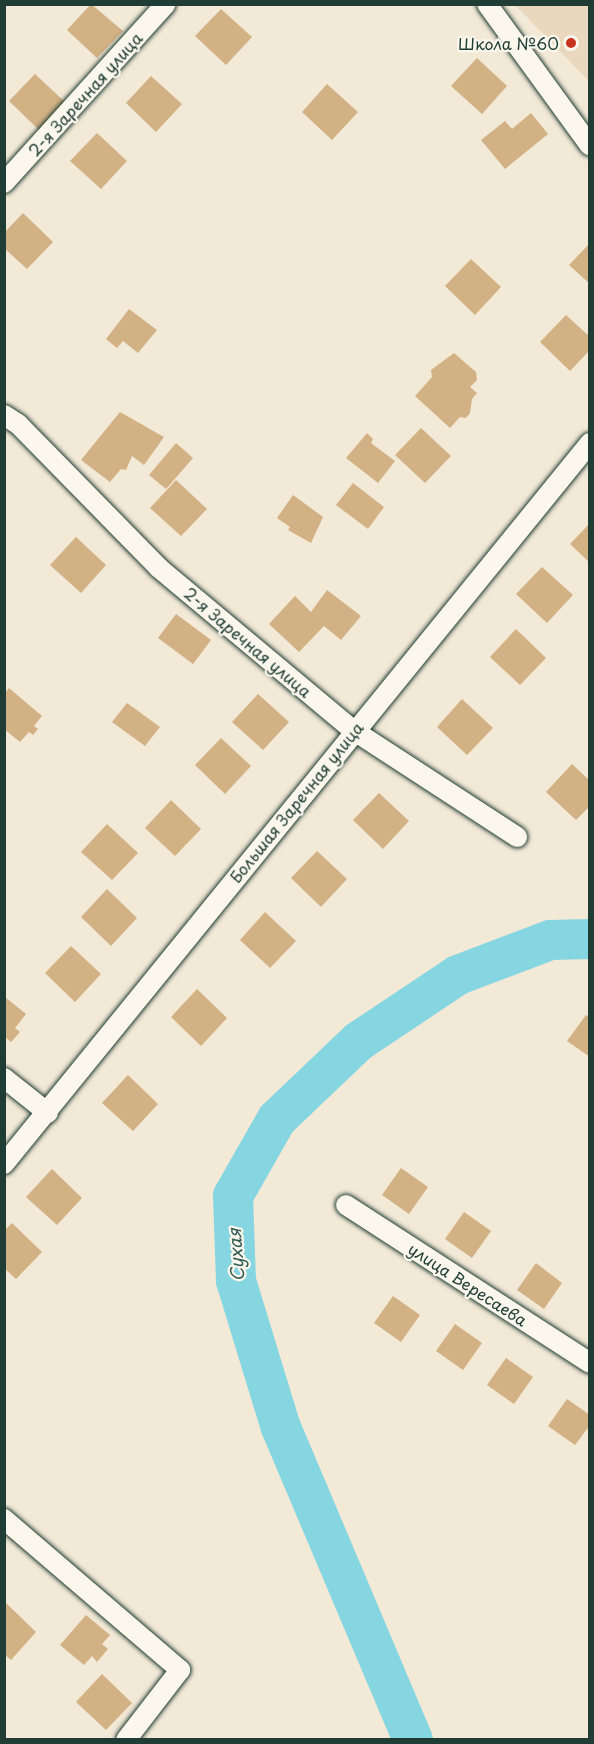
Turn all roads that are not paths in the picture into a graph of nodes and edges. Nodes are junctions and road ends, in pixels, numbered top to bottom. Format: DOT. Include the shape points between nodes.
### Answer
graph roads {
  1 [pos="166,4"];
  2 [pos="488,4"];
  3 [pos="590,146"];
  4 [pos="4,183"];
  5 [pos="4,415"];
  6 [pos="590,443"];
  7 [pos="353,730"];
  8 [pos="517,837"];
  9 [pos="4,1078"];
  10 [pos="48,1113"];
  11 [pos="4,1164"];
  12 [pos="346,1205"];
  13 [pos="590,1363"];
  14 [pos="4,1519"];
  15 [pos="126,1740"];
  1 -- 4 [label="street, 2-я Заречная улица"];
  2 -- 3 [label="street"];
  5 -- 7 [label="street, 2-я Заречная улица" via="18,424 159,568"];
  6 -- 7 [label="street, Большая Заречная улица"];
  7 -- 8 [label="street, 2-я Заречная улица"];
  7 -- 10 [label="street, Большая Заречная улица"];
  9 -- 10 [label="street"];
  10 -- 11 [label="street, Большая Заречная улица"];
  12 -- 13 [label="street, улица Вересаева"];
  14 -- 15 [label="street" via="180,1670"];
}
